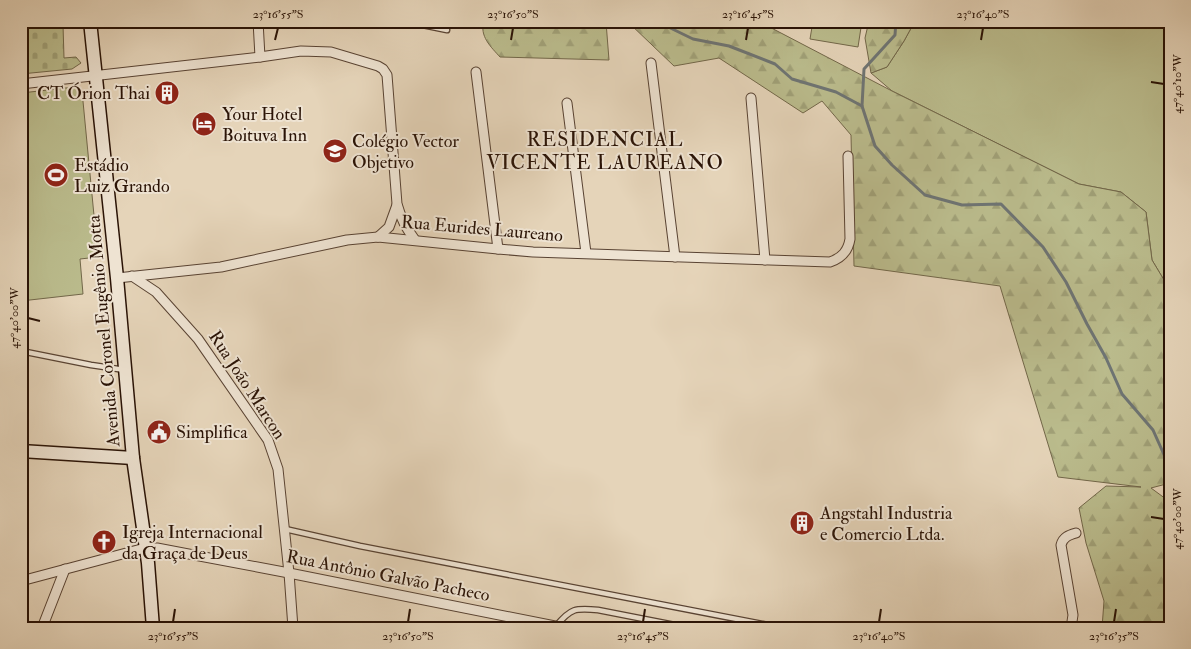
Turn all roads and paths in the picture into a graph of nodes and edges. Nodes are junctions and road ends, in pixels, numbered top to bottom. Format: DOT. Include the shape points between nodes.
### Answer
graph roads {
  1 [pos="90,21"];
  2 [pos="258,21"];
  3 [pos="403,21"];
  4 [pos="447,30"];
  5 [pos="260,57"];
  6 [pos="651,63"];
  7 [pos="476,72"];
  8 [pos="96,75"];
  9 [pos="21,84"];
  10 [pos="751,98"];
  11 [pos="567,104"];
  12 [pos="848,156"];
  13 [pos="397,204"];
  14 [pos="378,237"];
  15 [pos="415,240"];
  16 [pos="498,249"];
  17 [pos="586,253"];
  18 [pos="675,257"];
  19 [pos="765,260"];
  20 [pos="132,276"];
  21 [pos="117,278"];
  22 [pos="21,351"];
  23 [pos="126,370"];
  24 [pos="21,451"];
  25 [pos="133,458"];
  26 [pos="284,529"];
  27 [pos="1076,533"];
  28 [pos="145,548"];
  29 [pos="65,570"];
  30 [pos="289,572"];
  31 [pos="21,581"];
  32 [pos="560,627"];
  33 [pos="42,628"];
  34 [pos="153,628"];
  35 [pos="293,628"];
  36 [pos="690,628"];
  37 [pos="783,628"];
  38 [pos="1071,628"];
  1 -- 8 [label="main road, Avenida Coronel Eugênio Motta"];
  2 -- 5 [label="street"];
  3 -- 4 [label="lane"];
  5 -- 8 [label="street"];
  5 -- 13 [label="street" via="328,51 385,71"];
  6 -- 18 [label="street"];
  7 -- 16 [label="street"];
  8 -- 9 [label="street"];
  8 -- 21 [label="main road, Avenida Coronel Eugênio Motta"];
  10 -- 19 [label="street"];
  11 -- 17 [label="street"];
  12 -- 19 [label="street, Rua Eurides Laureano" via="851,234 845,253 830,262"];
  13 -- 14 [label="street" via="389,227"];
  13 -- 15 [label="street" via="404,226"];
  14 -- 15 [label="street, Rua Eurides Laureano"];
  14 -- 20 [label="street, Rua Eurides Laureano" via="347,240 221,267"];
  15 -- 16 [label="street, Rua Eurides Laureano"];
  16 -- 17 [label="street, Rua Eurides Laureano"];
  17 -- 18 [label="street, Rua Eurides Laureano"];
  18 -- 19 [label="street, Rua Eurides Laureano"];
  20 -- 21 [label="street, Rua Eurides Laureano"];
  20 -- 26 [label="street, Rua João Marcon" via="156,292 198,339 267,439 278,470"];
  21 -- 23 [label="main road, Avenida Coronel Eugênio Motta"];
  22 -- 23 [label="lane"];
  23 -- 25 [label="main road, Avenida Coronel Eugênio Motta"];
  24 -- 25 [label="main road"];
  25 -- 28 [label="main road, Avenida Coronel Eugênio Motta"];
  26 -- 30 [label="street, Rua João Marcon"];
  26 -- 37 [label="lane"];
  27 -- 38 [label="street" via="1066,536 1061,545 1073,615"];
  28 -- 29 [label="street"];
  28 -- 30 [label="street, Rua Antônio Galvão Pacheco"];
  28 -- 34 [label="main road, Avenida Coronel Eugênio Motta"];
  29 -- 31 [label="street"];
  29 -- 33 [label="street"];
  30 -- 32 [label="street, Rua Antônio Galvão Pacheco"];
  30 -- 35 [label="street, Rua João Marcon"];
  32 -- 36 [label="lane" via="565,614 584,609"];
}
